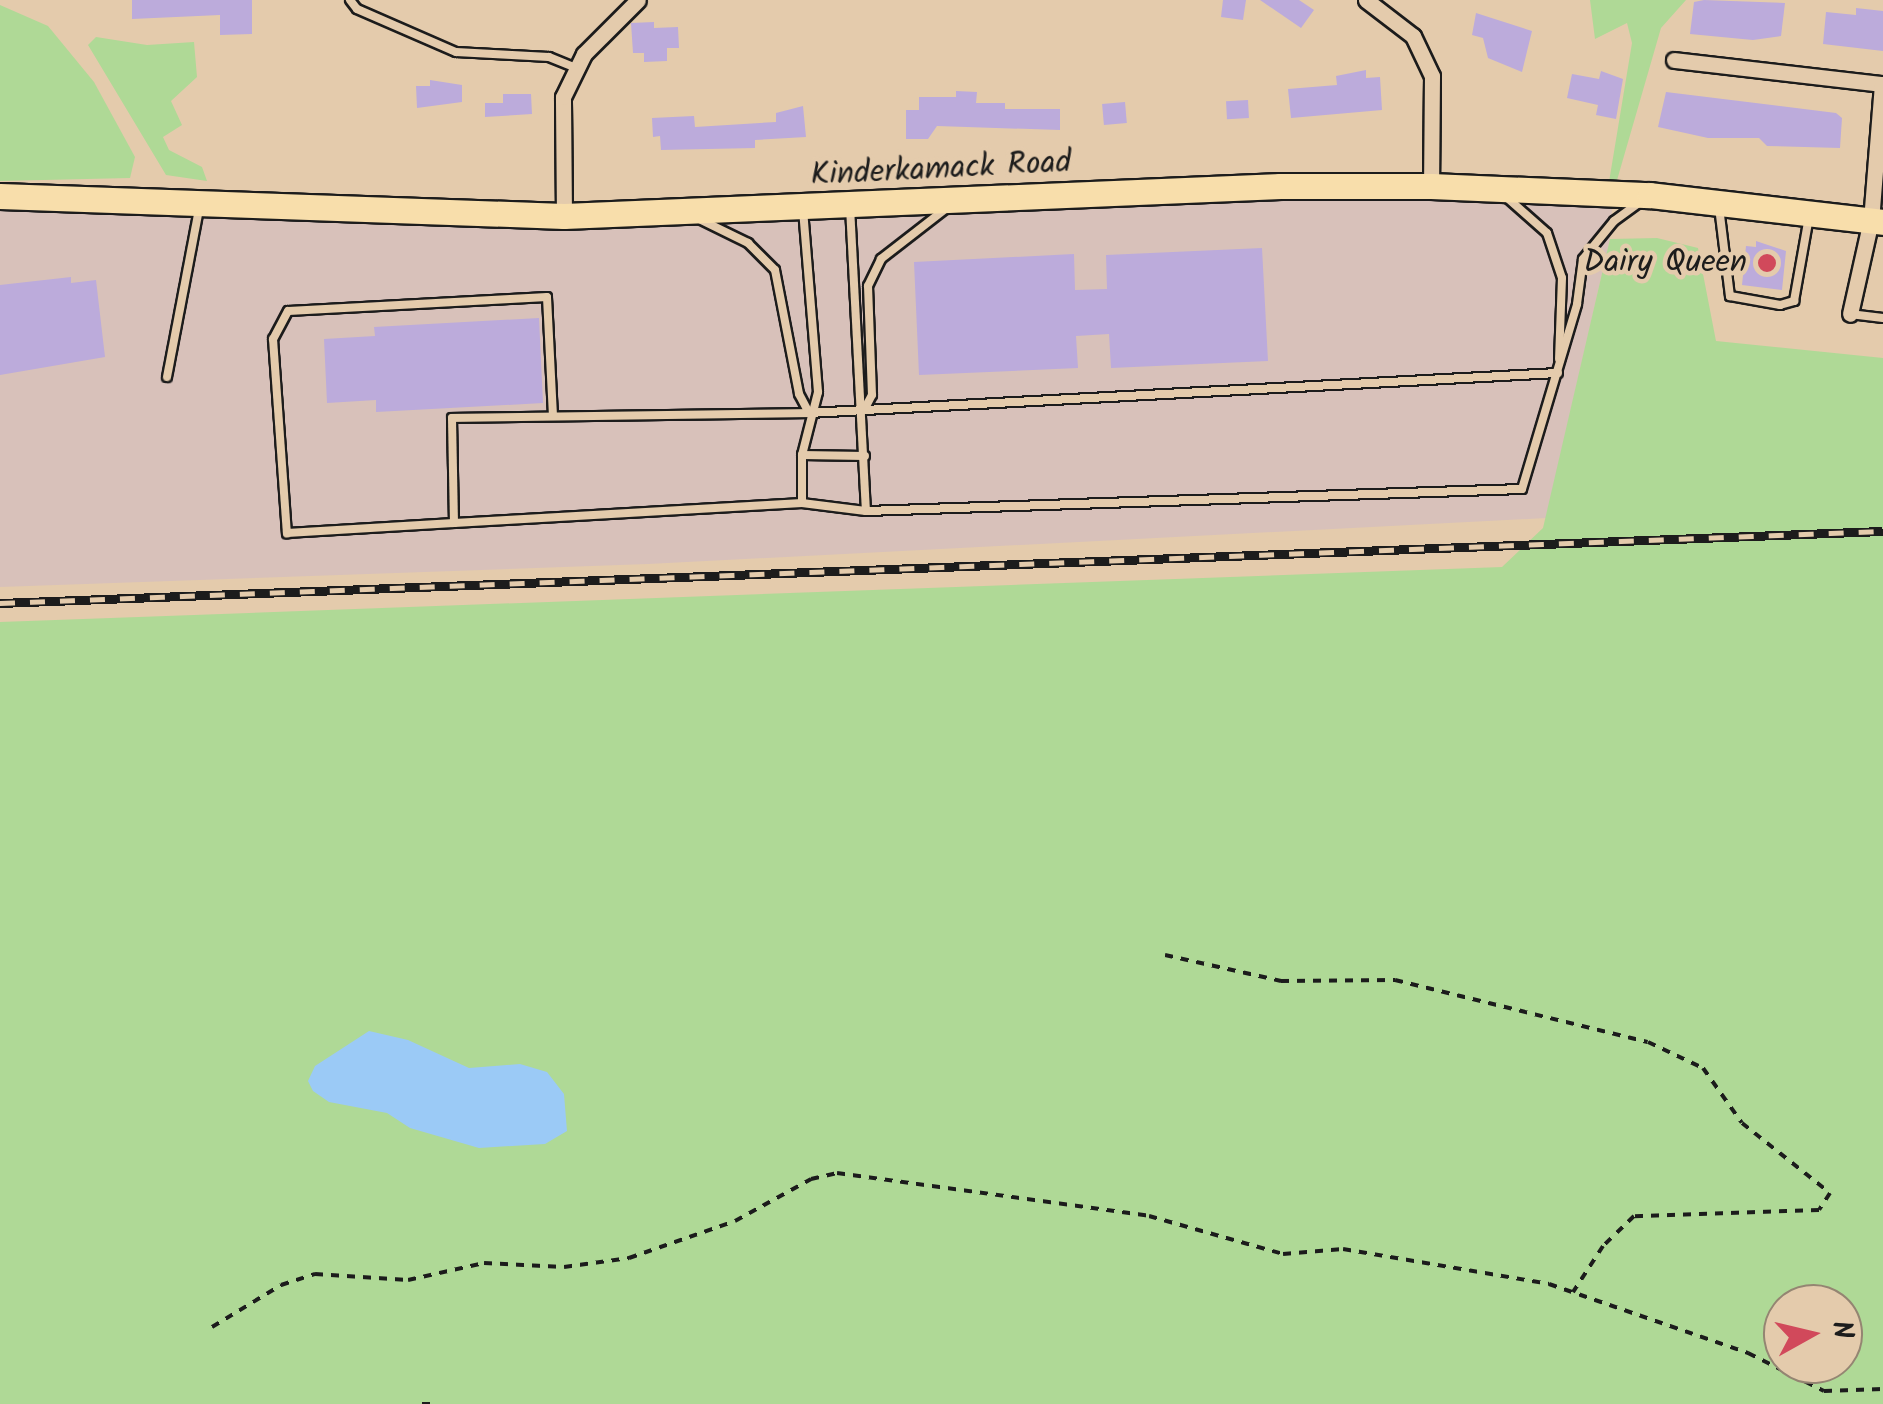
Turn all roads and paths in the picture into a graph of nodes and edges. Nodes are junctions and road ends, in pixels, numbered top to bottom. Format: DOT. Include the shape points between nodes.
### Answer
graph roads {
  1 [pos="350,0"];
  2 [pos="638,0"];
  3 [pos="1366,0"];
  4 [pos="1674,60"];
  5 [pos="576,68"];
  6 [pos="1882,84"];
  7 [pos="1431,186"];
  8 [pos="1497,190"];
  9 [pos="1650,195"];
  10 [pos="0,196"];
  11 [pos="201,201"];
  12 [pos="955,202"];
  13 [pos="1719,203"];
  14 [pos="850,207"];
  15 [pos="803,209"];
  16 [pos="686,213"];
  17 [pos="1810,214"];
  18 [pos="564,216"];
  19 [pos="1877,221"];
  20 [pos="1850,314"];
  21 [pos="1883,318"];
  22 [pos="1558,374"];
  23 [pos="167,377"];
  24 [pos="864,410"];
  25 [pos="809,413"];
  26 [pos="553,416"];
  27 [pos="802,455"];
  28 [pos="865,456"];
  29 [pos="802,502"];
  30 [pos="866,510"];
  31 [pos="454,524"];
  32 [pos="1166,955"];
  33 [pos="1573,1292"];
  34 [pos="212,1327"];
  35 [pos="1883,1389"];
  36 [pos="422,1404"];
  37 [pos="438,1404"];
  1 -- 5 [label="lane" via="356,9 456,52 550,58"];
  2 -- 5 [label="street"];
  3 -- 7 [label="street" via="1413,36 1432,76"];
  4 -- 6 [label="street"];
  5 -- 18 [label="street" via="558,122"];
  6 -- 19 [label="street"];
  7 -- 8 [label="main road, Kinderkamack Road"];
  7 -- 12 [label="main road, Kinderkamack Road" via="1280,186"];
  8 -- 9 [label="main road, Kinderkamack Road"];
  8 -- 22 [label="lane" via="1547,233 1562,278"];
  9 -- 13 [label="main road, Kinderkamack Road"];
  9 -- 22 [label="lane" via="1614,221 1583,259"];
  10 -- 11 [label="main road, Kinderkamack Road"];
  11 -- 18 [label="main road, Kinderkamack Road"];
  11 -- 23 [label="lane"];
  12 -- 14 [label="main road, Kinderkamack Road"];
  12 -- 24 [label="lane" via="881,260 868,286 872,395"];
  13 -- 17 [label="main road, Kinderkamack Road"];
  13 -- 17 [label="lane" via="1726,285 1740,300 1794,300"];
  14 -- 15 [label="main road, Kinderkamack Road"];
  14 -- 24 [label="lane"];
  15 -- 16 [label="main road, Kinderkamack Road"];
  15 -- 25 [label="lane" via="818,392"];
  16 -- 18 [label="main road, Kinderkamack Road"];
  16 -- 25 [label="lane" via="748,243 775,270 799,394"];
  17 -- 19 [label="main road, Kinderkamack Road"];
  19 -- 20 [label="street"];
  20 -- 21 [label="lane"];
  22 -- 24 [label="lane"];
  22 -- 30 [label="lane" via="1522,489"];
  24 -- 25 [label="lane"];
  24 -- 28 [label="lane"];
  25 -- 26 [label="lane"];
  25 -- 27 [label="lane"];
  26 -- 31 [label="lane" via="452,418"];
  26 -- 31 [label="lane" via="547,298 288,311 273,339 288,533"];
  27 -- 28 [label="lane"];
  27 -- 29 [label="lane"];
  28 -- 30 [label="lane"];
  29 -- 30 [label="lane"];
  29 -- 31 [label="lane"];
  32 -- 33 [label="path" via="1280,981 1395,980 1667,1048 1704,1068 1732,1114 1830,1193 1819,1210 1634,1216 1603,1246"];
  33 -- 34 [label="path" via="1344,1249 1283,1254 1148,1216 837,1173 811,1178 735,1221 629,1258 564,1267 484,1262 408,1280 315,1274 281,1285"];
  33 -- 35 [label="path" via="1748,1354 1824,1391"];
  36 -- 37 [label="path"];
}
